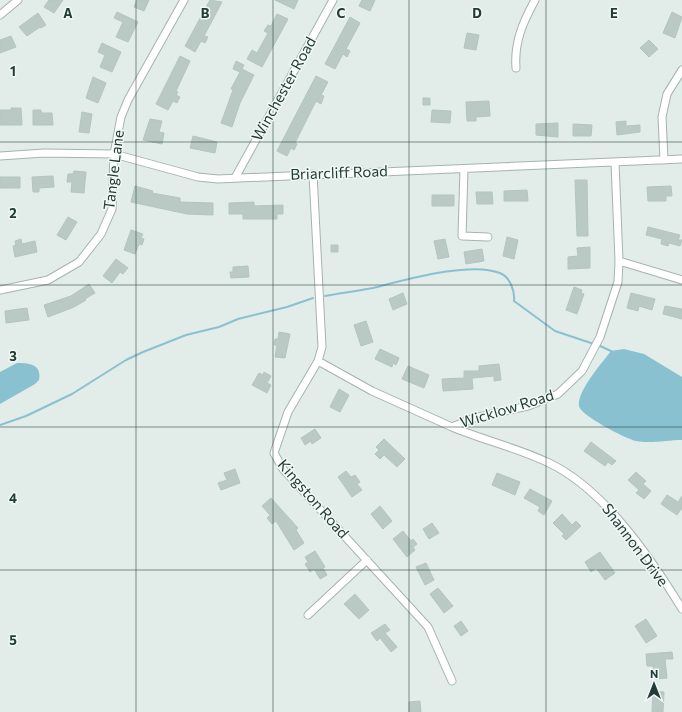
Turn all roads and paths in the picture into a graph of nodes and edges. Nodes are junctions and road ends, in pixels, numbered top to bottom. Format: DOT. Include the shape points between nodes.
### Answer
graph roads {
  1 [pos="18,0"];
  2 [pos="184,0"];
  3 [pos="333,0"];
  4 [pos="535,0"];
  5 [pos="0,15"];
  6 [pos="516,68"];
  7 [pos="682,70"];
  8 [pos="114,154"];
  9 [pos="0,156"];
  10 [pos="682,159"];
  11 [pos="664,160"];
  12 [pos="615,162"];
  13 [pos="464,169"];
  14 [pos="313,174"];
  15 [pos="235,178"];
  16 [pos="488,237"];
  17 [pos="619,261"];
  18 [pos="682,280"];
  19 [pos="0,290"];
  20 [pos="318,361"];
  21 [pos="452,427"];
  22 [pos="367,560"];
  23 [pos="682,609"];
  24 [pos="308,615"];
  25 [pos="452,681"];
  1 -- 5 [label="street"];
  2 -- 8 [label="street, Tangle Lane" via="128,100 121,117"];
  3 -- 15 [label="street, Winchester Road"];
  4 -- 6 [label="street" via="519,31 515,54"];
  7 -- 11 [label="street" via="666,94 662,117"];
  8 -- 9 [label="street, Briarcliff Road" via="44,153"];
  8 -- 15 [label="street, Briarcliff Road" via="198,177"];
  8 -- 19 [label="street, Tangle Lane" via="112,209 101,234 79,262 48,280"];
  10 -- 11 [label="street, Briarcliff Road"];
  11 -- 12 [label="street, Briarcliff Road"];
  12 -- 13 [label="street, Briarcliff Road"];
  12 -- 17 [label="street, Wicklow Road"];
  13 -- 14 [label="street, Briarcliff Road"];
  13 -- 16 [label="street" via="462,236"];
  14 -- 15 [label="street, Briarcliff Road"];
  14 -- 20 [label="street, Kingston Road" via="322,347"];
  17 -- 18 [label="street"];
  17 -- 21 [label="street, Wicklow Road" via="618,282 600,337 582,371 558,394 528,406 474,418"];
  20 -- 21 [label="street, Wicklow Road" via="372,391"];
  20 -- 22 [label="street, Kingston Road" via="288,412 274,453 283,469"];
  21 -- 23 [label="street, Shannon Drive" via="548,463 578,480 604,504 626,530"];
  22 -- 24 [label="street"];
  22 -- 25 [label="street, Kingston Road" via="428,627"];
}
